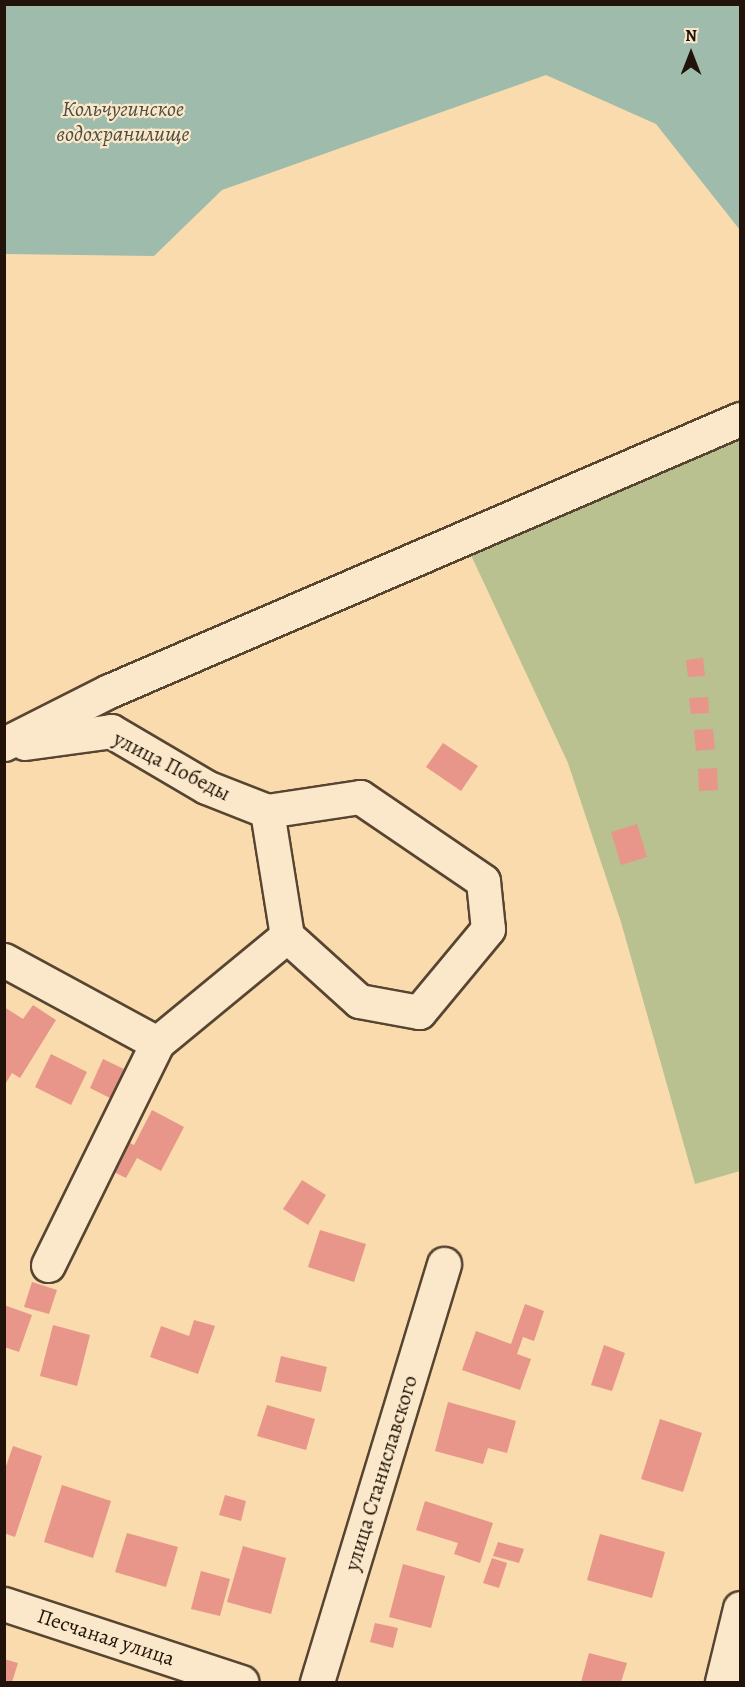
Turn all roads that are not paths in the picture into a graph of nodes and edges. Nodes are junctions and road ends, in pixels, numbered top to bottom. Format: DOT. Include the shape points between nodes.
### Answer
graph roads {
  1 [pos="740,419"];
  2 [pos="4,745"];
  3 [pos="267,811"];
  4 [pos="287,936"];
  5 [pos="4,960"];
  6 [pos="157,1042"];
  7 [pos="444,1264"];
  8 [pos="48,1265"];
  9 [pos="4,1604"];
  10 [pos="741,1608"];
  11 [pos="241,1683"];
  12 [pos="317,1683"];
  13 [pos="722,1683"];
  1 -- 2 [label="street" via="109,691"];
  2 -- 3 [label="street, улица Победы" via="111,731 206,787"];
  3 -- 4 [label="street"];
  3 -- 4 [label="street" via="360,797 483,881 488,929 419,1012 359,1001"];
  4 -- 6 [label="street"];
  5 -- 6 [label="street"];
  6 -- 8 [label="street"];
  7 -- 12 [label="street, улица Станиславского"];
  9 -- 11 [label="street, Песчаная улица"];
  10 -- 13 [label="street"];
}
